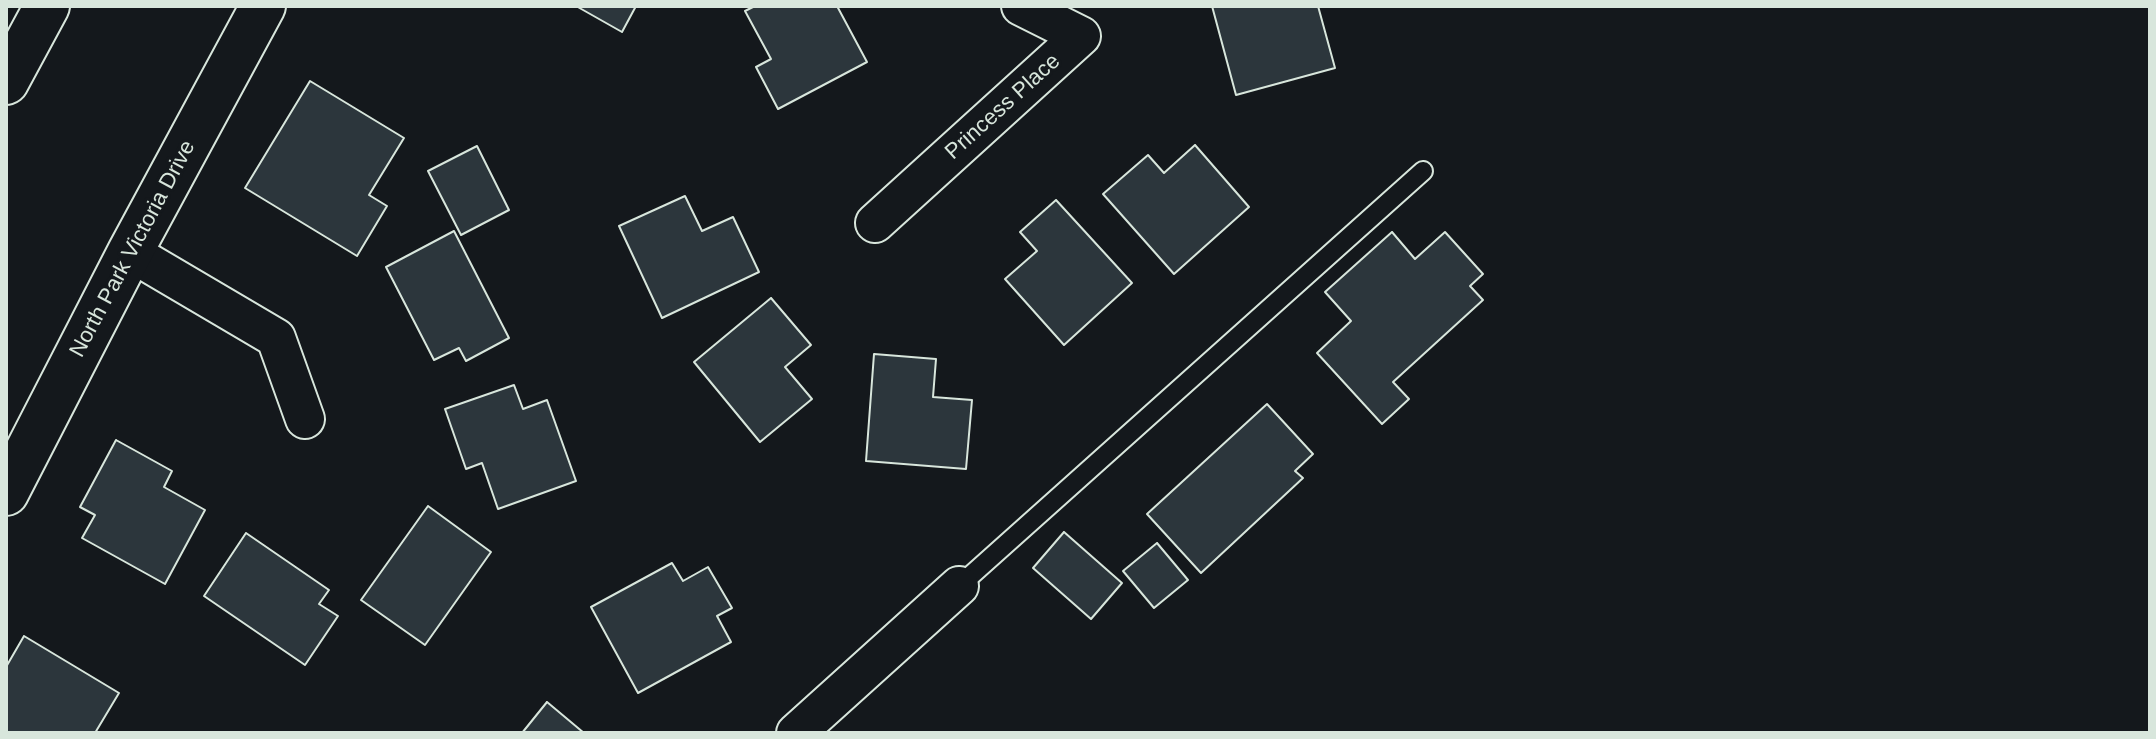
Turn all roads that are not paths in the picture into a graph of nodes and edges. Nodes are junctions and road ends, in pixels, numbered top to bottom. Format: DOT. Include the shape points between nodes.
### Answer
graph roads {
  1 [pos="47,6"];
  2 [pos="263,6"];
  3 [pos="1021,6"];
  4 [pos="6,82"];
  5 [pos="1423,171"];
  6 [pos="875,223"];
  7 [pos="130,252"];
  8 [pos="305,419"];
  9 [pos="6,493"];
  10 [pos="959,586"];
  11 [pos="796,733"];
  1 -- 4 [label="main road"];
  2 -- 7 [label="main road, North Park Victoria Drive"];
  3 -- 6 [label="street, Princess Place" via="1081,36"];
  5 -- 10 [label="lane"];
  7 -- 8 [label="street" via="276,338"];
  7 -- 9 [label="main road, North Park Victoria Drive"];
  10 -- 11 [label="street"];
}
